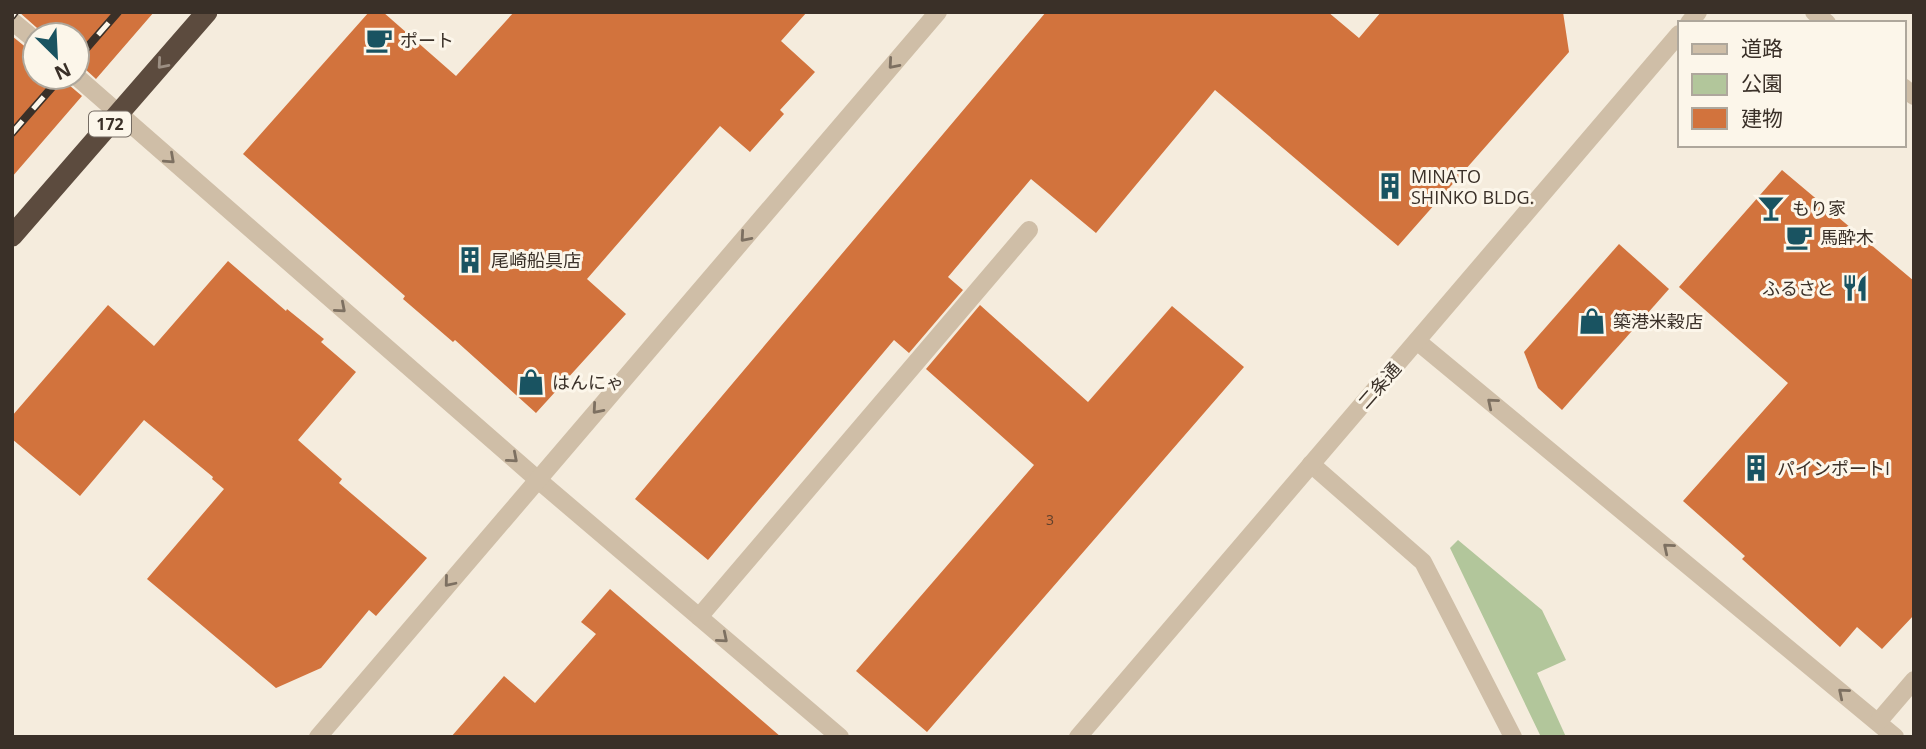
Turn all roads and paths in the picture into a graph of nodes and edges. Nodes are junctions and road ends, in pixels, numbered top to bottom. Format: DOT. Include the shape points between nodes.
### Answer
graph roads {
  1 [pos="207,12"];
  2 [pos="938,12"];
  3 [pos="1678,35"];
  4 [pos="91,89"];
  5 [pos="119,113"];
  6 [pos="1029,230"];
  7 [pos="12,236"];
  8 [pos="1417,341"];
  9 [pos="1311,464"];
  10 [pos="537,479"];
  11 [pos="699,617"];
  12 [pos="1914,680"];
  13 [pos="1878,722"];
  14 [pos="318,737"];
  15 [pos="840,737"];
  16 [pos="1079,737"];
  17 [pos="1513,737"];
  18 [pos="1895,737"];
  1 -- 5 [label="highway, 172, one-way"];
  2 -- 10 [label="street, one-way"];
  3 -- 8 [label="street, 二条通"];
  4 -- 5 [label="street"];
  5 -- 7 [label="highway, 172"];
  5 -- 10 [label="street, one-way"];
  6 -- 11 [label="street"];
  8 -- 9 [label="street, 二条通"];
  13 -- 8 [label="street, one-way"];
  9 -- 16 [label="street, 二条通"];
  9 -- 17 [label="street" via="1423,562"];
  10 -- 11 [label="street"];
  10 -- 14 [label="street, one-way"];
  11 -- 15 [label="street, one-way"];
  12 -- 13 [label="street"];
  13 -- 18 [label="street"];
}
